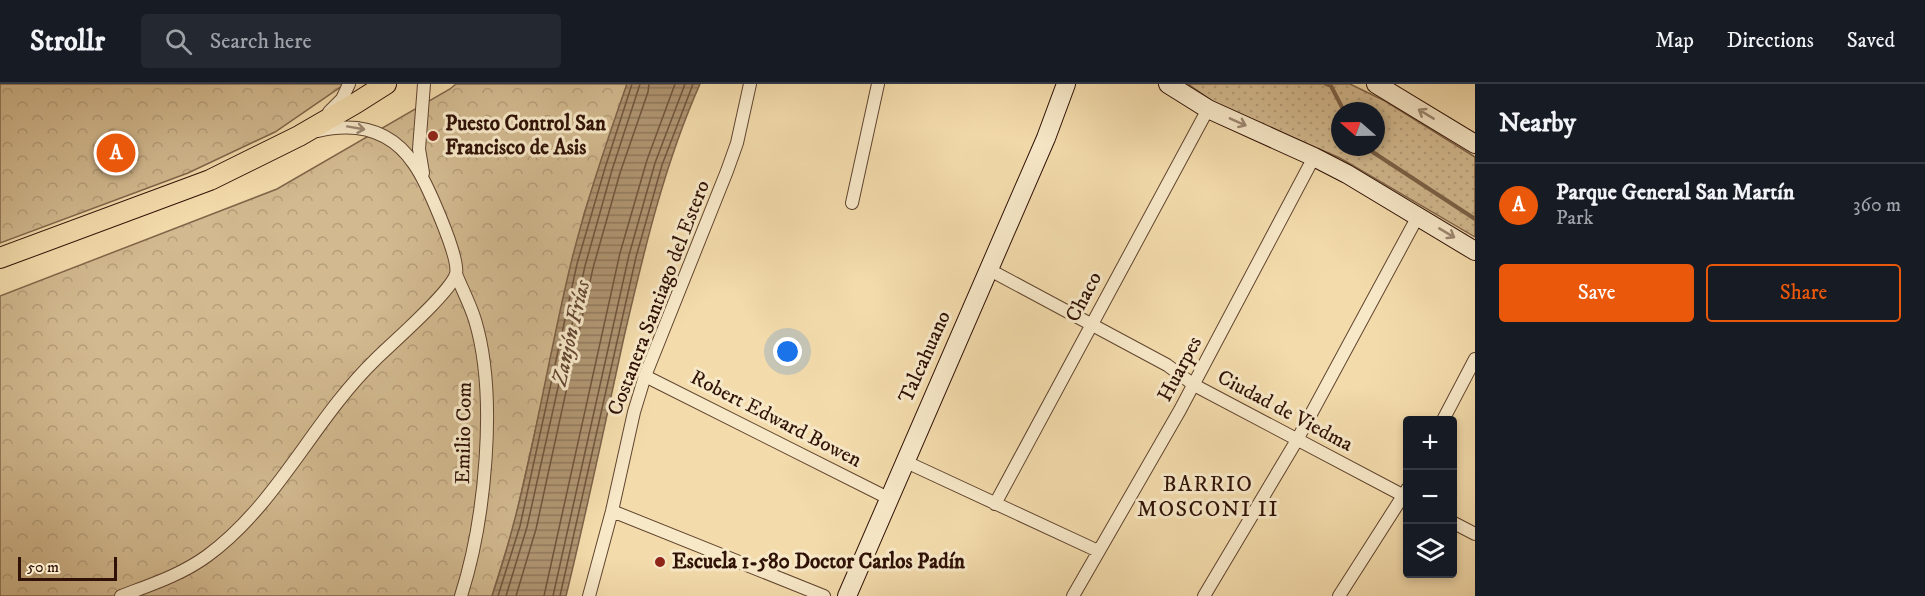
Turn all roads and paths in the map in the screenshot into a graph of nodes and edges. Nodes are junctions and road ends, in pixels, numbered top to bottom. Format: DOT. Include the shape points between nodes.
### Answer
graph roads {
  1 [pos="349,84"];
  2 [pos="386,84"];
  3 [pos="424,84"];
  4 [pos="750,84"];
  5 [pos="878,84"];
  6 [pos="1066,84"];
  7 [pos="1074,84"];
  8 [pos="1168,84"];
  9 [pos="1381,85"];
  10 [pos="1208,109"];
  11 [pos="299,136"];
  12 [pos="1046,138"];
  13 [pos="1475,144"];
  14 [pos="1314,157"];
  15 [pos="425,183"];
  16 [pos="852,203"];
  17 [pos="1418,216"];
  18 [pos="1475,251"];
  19 [pos="0,258"];
  20 [pos="988,269"];
  21 [pos="456,274"];
  22 [pos="1092,324"];
  23 [pos="1475,359"];
  24 [pos="645,376"];
  25 [pos="1194,385"];
  26 [pos="1445,416"];
  27 [pos="1298,440"];
  28 [pos="904,461"];
  29 [pos="1403,492"];
  30 [pos="888,498"];
  31 [pos="1403,499"];
  32 [pos="994,504"];
  33 [pos="612,511"];
  34 [pos="1456,524"];
  35 [pos="1475,534"];
  36 [pos="1098,551"];
  37 [pos="121,596"];
  38 [pos="461,596"];
  39 [pos="588,596"];
  40 [pos="824,596"];
  41 [pos="846,596"];
  42 [pos="1073,596"];
  43 [pos="1204,596"];
  44 [pos="1339,596"];
  1 -- 11 [label="street" via="331,111"];
  2 -- 11 [label="main road"];
  3 -- 15 [label="street" via="419,149"];
  4 -- 24 [label="street, Costanera Santiago del Estero" via="727,171"];
  5 -- 16 [label="street"];
  6 -- 12 [label="street, Talcahuano"];
  7 -- 12 [label="street, Talcahuano"];
  8 -- 10 [label="street"];
  13 -- 9 [label="street, one-way"];
  10 -- 14 [label="street, one-way"];
  10 -- 22 [label="street, Chaco"];
  11 -- 15 [label="street, one-way" via="346,126 374,132 399,146"];
  11 -- 19 [label="main road" via="210,180"];
  12 -- 20 [label="street, Talcahuano"];
  14 -- 17 [label="street"];
  14 -- 25 [label="street, Huarpes"];
  15 -- 21 [label="street, Emilio Com" via="456,258"];
  17 -- 18 [label="street, one-way"];
  17 -- 27 [label="street"];
  20 -- 22 [label="street, Ciudad de Viedma"];
  20 -- 28 [label="street, Talcahuano"];
  21 -- 37 [label="street" via="430,307 356,379 244,523 207,556 184,570"];
  21 -- 38 [label="street, Emilio Com" via="475,321 484,370 486,422 483,488 474,548"];
  22 -- 25 [label="street, Ciudad de Viedma" via="1167,365"];
  22 -- 32 [label="street, Chaco"];
  23 -- 26 [label="street"];
  24 -- 30 [label="street, Robert Edward Bowen"];
  24 -- 33 [label="street, Costanera Santiago del Estero"];
  25 -- 27 [label="street, Ciudad de Viedma"];
  25 -- 36 [label="street, Huarpes"];
  27 -- 29 [label="street, Ciudad de Viedma"];
  27 -- 43 [label="street"];
  28 -- 30 [label="street, Talcahuano"];
  28 -- 32 [label="street"];
  30 -- 41 [label="street, Talcahuano"];
  31 -- 44 [label="street"];
  32 -- 36 [label="street"];
  33 -- 39 [label="street, Costanera Santiago del Estero"];
  33 -- 40 [label="street"];
  34 -- 35 [label="street"];
  36 -- 42 [label="street, Huarpes"];
}
